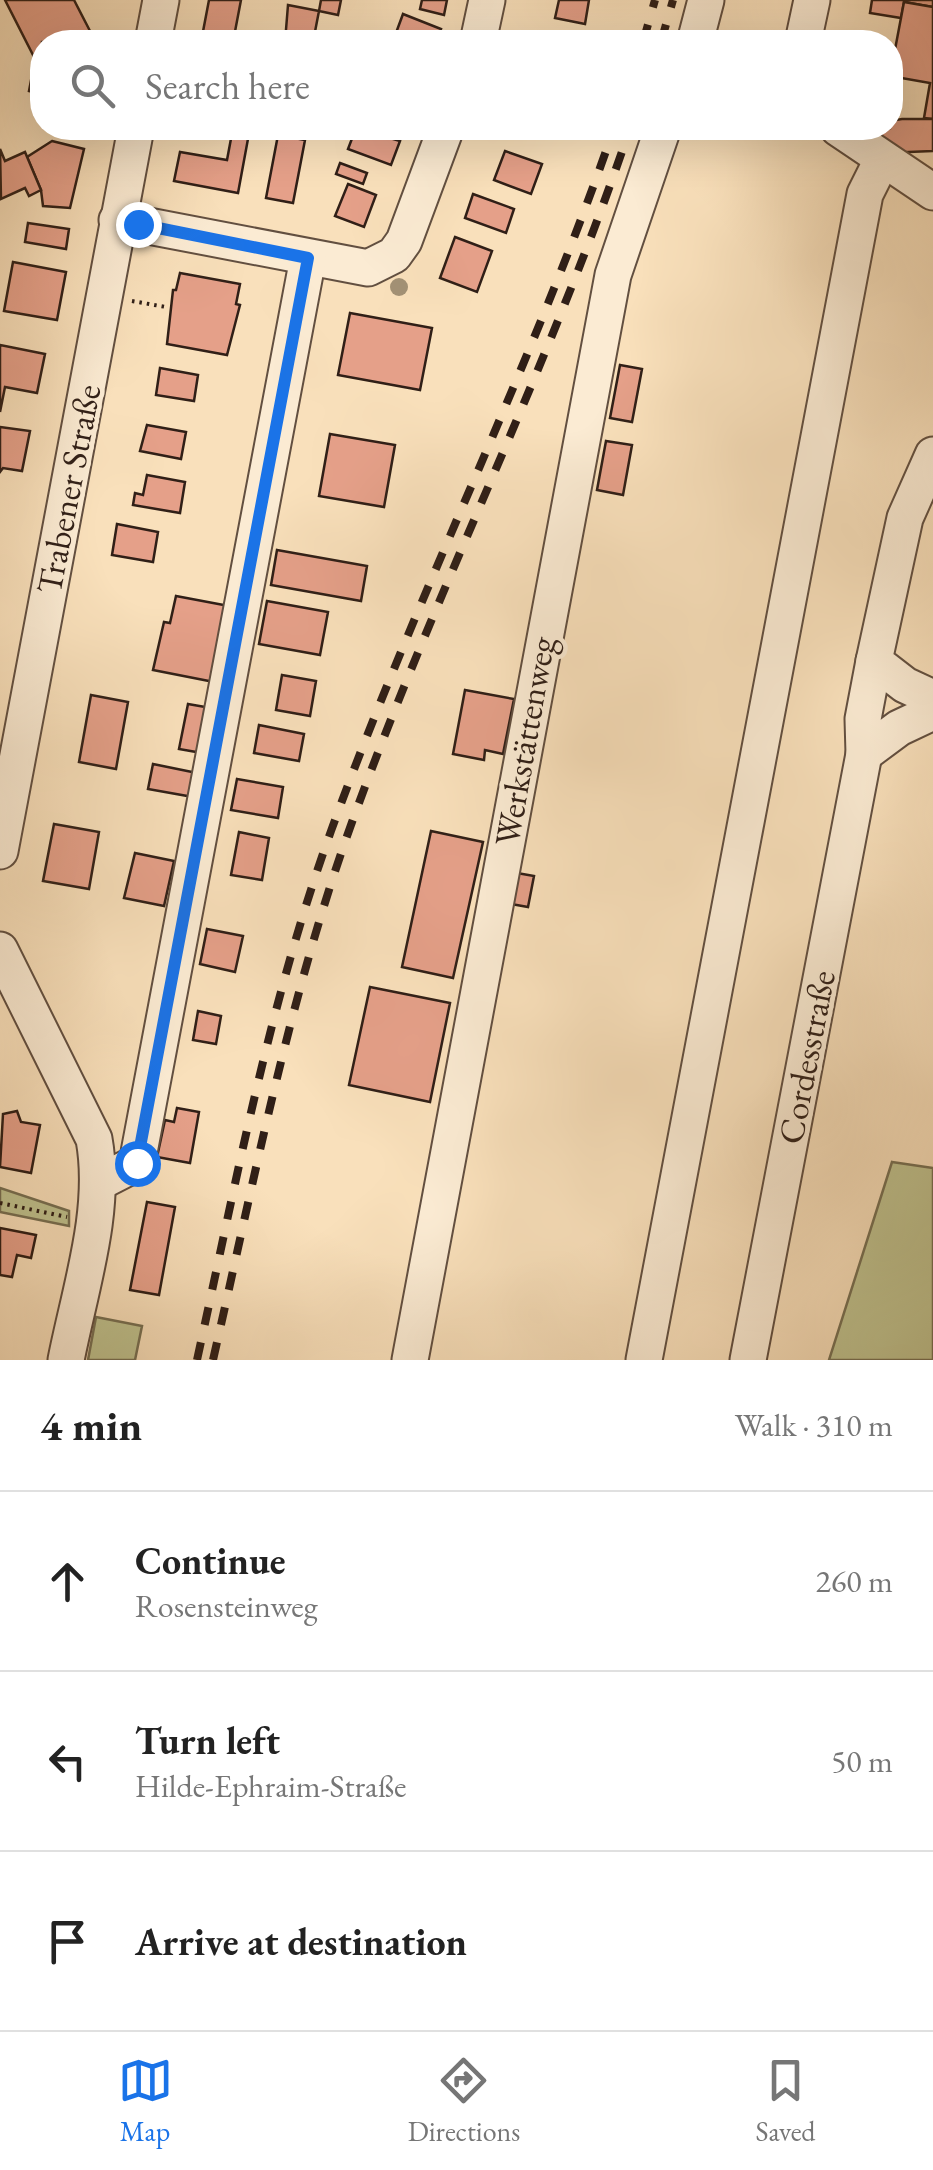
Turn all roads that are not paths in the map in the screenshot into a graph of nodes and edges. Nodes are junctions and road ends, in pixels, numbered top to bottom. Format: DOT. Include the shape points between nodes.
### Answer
graph roads {
  1 [pos="161,0"];
  2 [pos="487,0"];
  3 [pos="706,0"];
  4 [pos="812,0"];
  5 [pos="155,30"];
  6 [pos="481,30"];
  7 [pos="698,30"];
  8 [pos="806,30"];
  9 [pos="134,140"];
  10 [pos="441,140"];
  11 [pos="659,140"];
  12 [pos="859,140"];
  13 [pos="882,160"];
  14 [pos="933,192"];
  15 [pos="118,220"];
  16 [pos="308,258"];
  17 [pos="933,456"];
  18 [pos="874,661"];
  19 [pos="933,698"];
  20 [pos="933,712"];
  21 [pos="864,754"];
  22 [pos="0,850"];
  23 [pos="0,950"];
  24 [pos="98,1183"];
  25 [pos="66,1360"];
  26 [pos="410,1360"];
  27 [pos="644,1360"];
  28 [pos="748,1360"];
  1 -- 5 [label="street"];
  2 -- 6 [label="street"];
  3 -- 7 [label="street"];
  4 -- 8 [label="street"];
  9 -- 15 [label="street, Trabener Straße"];
  10 -- 16 [label="street" via="394,255 368,268"];
  11 -- 26 [label="street, Werkstättenweg" via="612,275"];
  12 -- 13 [label="street"];
  13 -- 14 [label="street"];
  13 -- 27 [label="street" via="865,194"];
  15 -- 16 [label="street"];
  15 -- 22 [label="street, Trabener Straße"];
  16 -- 24 [label="street" via="137,1163"];
  17 -- 18 [label="street" via="905,518"];
  18 -- 19 [label="street"];
  18 -- 21 [label="street, Cordesstraße"];
  20 -- 21 [label="street"];
  21 -- 28 [label="street, Cordesstraße"];
  23 -- 24 [label="street" via="94,1138"];
  24 -- 25 [label="street"];
}
